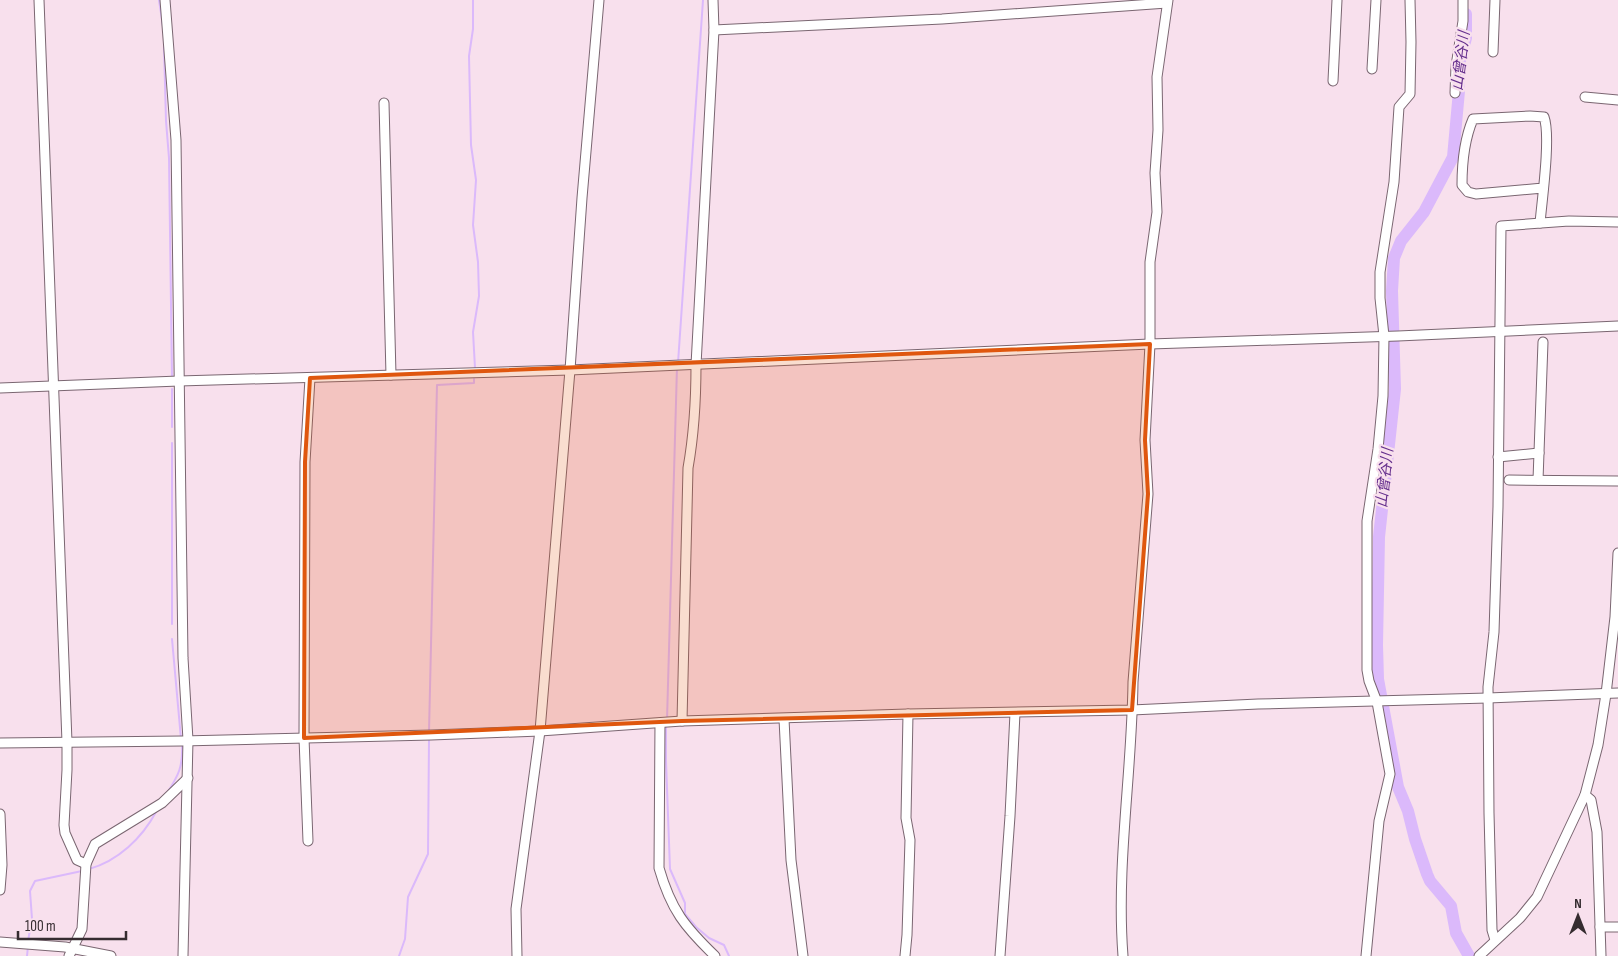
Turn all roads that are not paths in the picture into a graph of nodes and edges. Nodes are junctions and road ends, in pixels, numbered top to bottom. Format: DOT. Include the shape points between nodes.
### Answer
graph roads {
  1 [pos="39,0"];
  2 [pos="165,0"];
  3 [pos="599,0"];
  4 [pos="713,0"];
  5 [pos="1337,0"];
  6 [pos="1376,0"];
  7 [pos="1410,0"];
  8 [pos="1463,0"];
  9 [pos="1495,0"];
  10 [pos="1168,1"];
  11 [pos="714,30"];
  12 [pos="1493,52"];
  13 [pos="1372,69"];
  14 [pos="1333,81"];
  15 [pos="1455,93"];
  16 [pos="1585,97"];
  17 [pos="1618,100"];
  18 [pos="384,103"];
  19 [pos="1543,188"];
  20 [pos="1618,222"];
  21 [pos="1540,223"];
  22 [pos="1618,326"];
  23 [pos="1500,332"];
  24 [pos="1391,336"];
  25 [pos="1543,342"];
  26 [pos="1150,344"];
  27 [pos="696,365"];
  28 [pos="570,370"];
  29 [pos="391,375"];
  30 [pos="310,378"];
  31 [pos="179,381"];
  32 [pos="53,386"];
  33 [pos="0,388"];
  34 [pos="1539,453"];
  35 [pos="1498,457"];
  36 [pos="1509,480"];
  37 [pos="1538,480"];
  38 [pos="1618,481"];
  39 [pos="1618,554"];
  40 [pos="1618,693"];
  41 [pos="1606,694"];
  42 [pos="1488,698"];
  43 [pos="1380,701"];
  44 [pos="1132,710"];
  45 [pos="1015,713"];
  46 [pos="908,714"];
  47 [pos="784,719"];
  48 [pos="682,722"];
  49 [pos="660,723"];
  50 [pos="540,731"];
  51 [pos="304,738"];
  52 [pos="183,741"];
  53 [pos="67,742"];
  54 [pos="0,745"];
  55 [pos="188,778"];
  56 [pos="1585,795"];
  57 [pos="0,814"];
  58 [pos="308,841"];
  59 [pos="86,868"];
  60 [pos="0,890"];
  61 [pos="1600,926"];
  62 [pos="1618,926"];
  63 [pos="1495,940"];
  64 [pos="0,942"];
  65 [pos="71,952"];
  66 [pos="517,954"];
  67 [pos="110,956"];
  68 [pos="183,956"];
  69 [pos="715,956"];
  70 [pos="803,956"];
  71 [pos="905,956"];
  72 [pos="1000,956"];
  73 [pos="1123,956"];
  74 [pos="1366,956"];
  75 [pos="1480,956"];
  76 [pos="1601,956"];
  1 -- 32 [label="street"];
  2 -- 31 [label="street" via="176,140"];
  3 -- 28 [label="street"];
  4 -- 11 [label="street"];
  5 -- 14 [label="street"];
  6 -- 13 [label="street"];
  7 -- 24 [label="street" via="1410,94 1399,107 1394,182 1380,272 1380,298"];
  8 -- 15 [label="street"];
  9 -- 12 [label="street"];
  10 -- 11 [label="street" via="942,19"];
  10 -- 26 [label="street" via="1157,77 1157,212 1150,262"];
  11 -- 27 [label="street"];
  16 -- 17 [label="street"];
  18 -- 29 [label="street"];
  19 -- 19 [label="street" via="1547,126 1544,117 1473,120 1466,136 1462,173 1462,185 1468,192"];
  19 -- 21 [label="street"];
  20 -- 21 [label="street"];
  21 -- 23 [label="street" via="1501,226"];
  22 -- 23 [label="street"];
  23 -- 24 [label="street"];
  23 -- 35 [label="street"];
  24 -- 26 [label="street"];
  24 -- 43 [label="street" via="1368,521 1367,670 1369,682"];
  25 -- 34 [label="street"];
  26 -- 27 [label="street"];
  26 -- 44 [label="street" via="1145,440 1148,494"];
  27 -- 28 [label="street"];
  27 -- 48 [label="street" via="696,401 688,477"];
  28 -- 29 [label="street"];
  28 -- 50 [label="street"];
  29 -- 30 [label="street"];
  30 -- 31 [label="street"];
  30 -- 51 [label="street" via="305,462"];
  31 -- 32 [label="street"];
  31 -- 52 [label="street"];
  32 -- 33 [label="street"];
  32 -- 53 [label="street"];
  34 -- 35 [label="street"];
  34 -- 37 [label="street"];
  35 -- 42 [label="street" via="1494,632"];
  36 -- 37 [label="street"];
  37 -- 38 [label="street"];
  39 -- 41 [label="street"];
  40 -- 41 [label="street"];
  41 -- 42 [label="street"];
  41 -- 56 [label="street" via="1598,745"];
  42 -- 43 [label="street"];
  42 -- 63 [label="street" via="1492,930"];
  43 -- 44 [label="street"];
  43 -- 74 [label="street" via="1390,774 1379,821"];
  44 -- 45 [label="street"];
  44 -- 73 [label="street" via="1122,874"];
  45 -- 46 [label="street"];
  45 -- 72 [label="street"];
  46 -- 47 [label="street"];
  46 -- 71 [label="street" via="906,818 910,840"];
  47 -- 48 [label="street"];
  47 -- 70 [label="street" via="790,860"];
  48 -- 49 [label="street"];
  49 -- 50 [label="street"];
  49 -- 69 [label="street" via="659,868 674,908 690,931"];
  50 -- 51 [label="street"];
  50 -- 66 [label="street" via="516,909"];
  51 -- 52 [label="street"];
  51 -- 58 [label="street"];
  52 -- 53 [label="street"];
  52 -- 55 [label="street"];
  53 -- 54 [label="street"];
  53 -- 59 [label="street" via="65,833 78,860"];
  55 -- 59 [label="street" via="162,803 95,844"];
  55 -- 68 [label="street"];
  56 -- 61 [label="street" via="1591,800 1597,832"];
  56 -- 63 [label="street" via="1537,897 1520,918"];
  57 -- 60 [label="street"];
  59 -- 65 [label="street" via="82,929"];
  61 -- 62 [label="street"];
  61 -- 76 [label="street"];
  63 -- 75 [label="street"];
  64 -- 65 [label="street"];
  65 -- 67 [label="street"];
}
